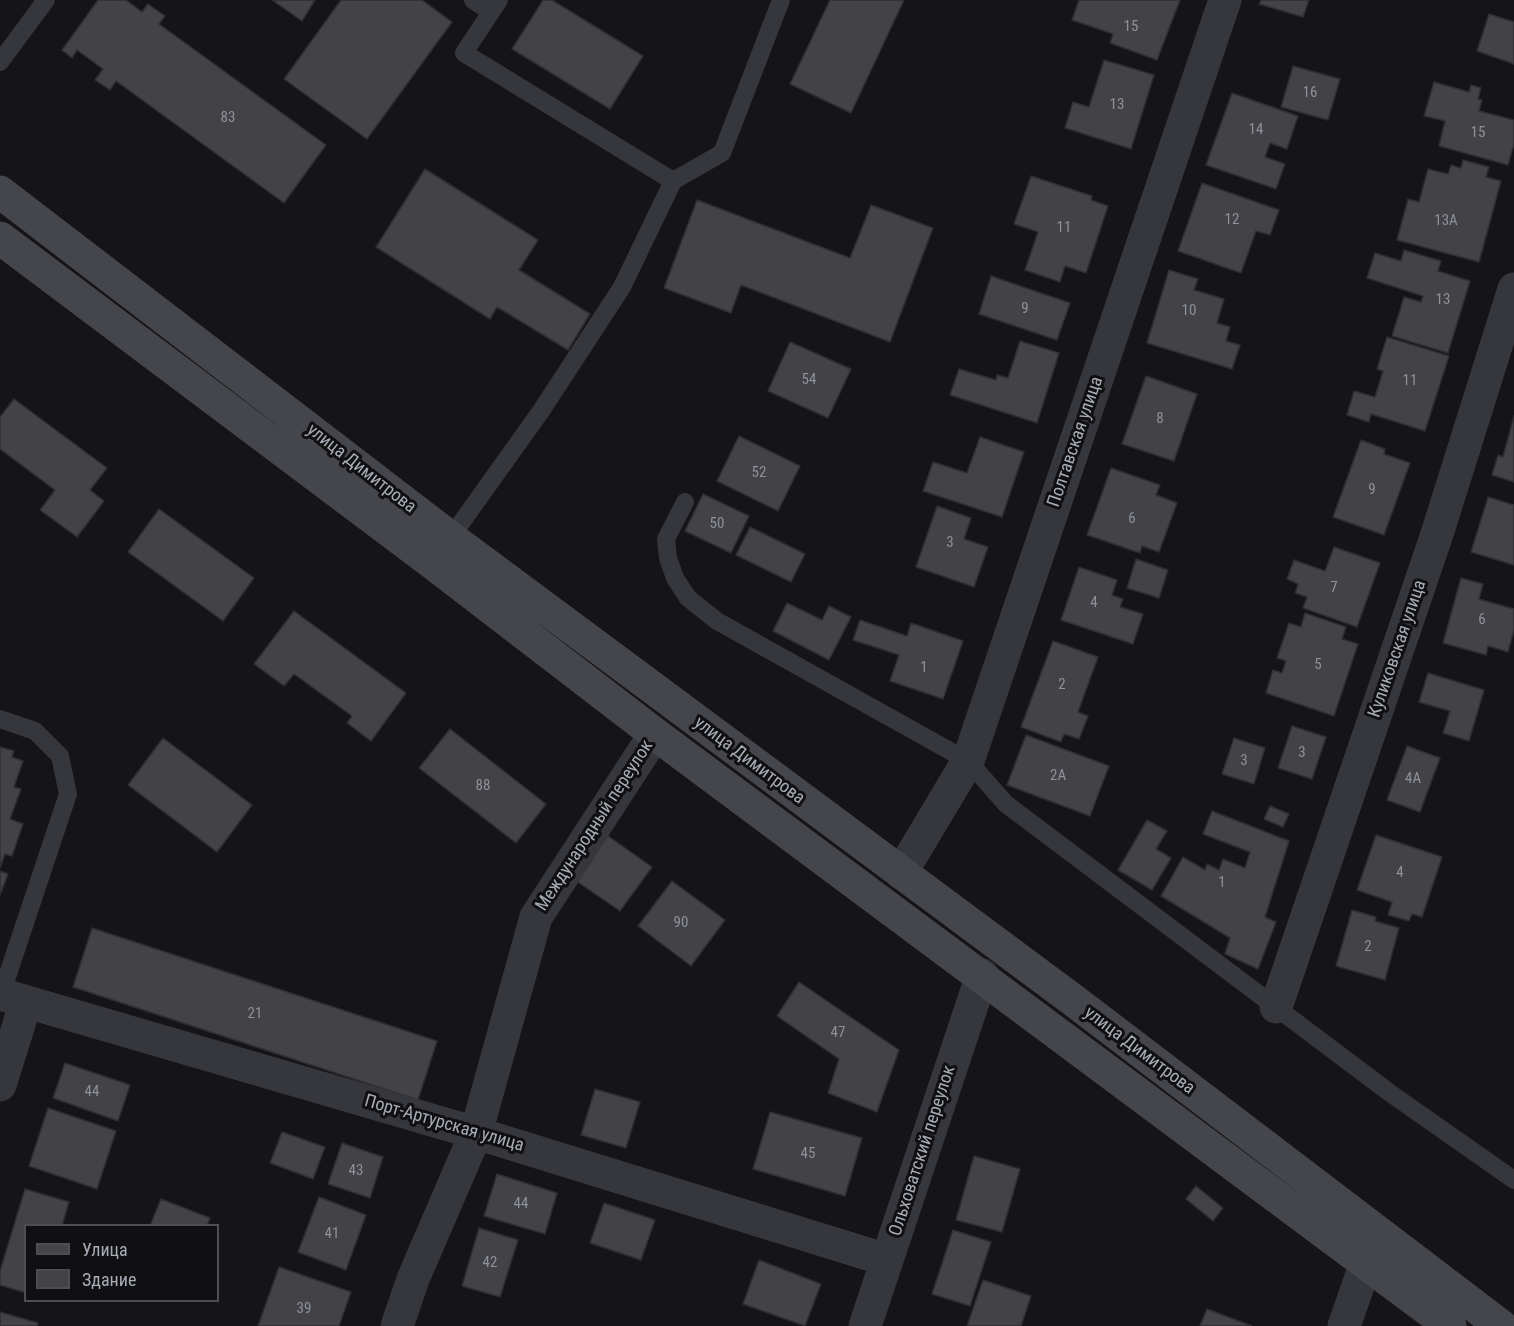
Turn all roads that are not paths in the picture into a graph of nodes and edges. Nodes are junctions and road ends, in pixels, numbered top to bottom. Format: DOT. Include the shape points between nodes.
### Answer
graph roads {
  1 [pos="46,0"];
  2 [pos="473,0"];
  3 [pos="781,0"];
  4 [pos="1225,0"];
  5 [pos="495,6"];
  6 [pos="0,62"];
  7 [pos="673,181"];
  8 [pos="0,192"];
  9 [pos="0,238"];
  10 [pos="1514,289"];
  11 [pos="685,502"];
  12 [pos="441,550"];
  13 [pos="0,719"];
  14 [pos="655,734"];
  15 [pos="968,761"];
  16 [pos="901,873"];
  17 [pos="981,975"];
  18 [pos="9,997"];
  19 [pos="1276,1007"];
  20 [pos="0,1085"];
  21 [pos="476,1133"];
  22 [pos="1514,1180"];
  23 [pos="887,1260"];
  24 [pos="1366,1263"];
  25 [pos="397,1326"];
  26 [pos="865,1326"];
  27 [pos="1344,1326"];
  28 [pos="1450,1326"];
  29 [pos="1501,1326"];
  1 -- 6 [label="lane"];
  2 -- 5 [label="lane"];
  3 -- 7 [label="lane" via="722,153"];
  4 -- 15 [label="street, Полтавская улица"];
  5 -- 7 [label="lane" via="464,53"];
  7 -- 12 [label="lane" via="622,287 541,411"];
  8 -- 12 [label="main road, улица Димитрова"];
  9 -- 12 [label="main road, улица Димитрова"];
  10 -- 19 [label="street, Куликовская улица" via="1437,534"];
  11 -- 15 [label="lane" via="666,539 675,578 688,598 717,621"];
  12 -- 14 [label="main road, улица Димитрова"];
  12 -- 16 [label="main road, улица Димитрова"];
  13 -- 18 [label="lane" via="35,731 60,756 68,794"];
  14 -- 17 [label="main road, улица Димитрова"];
  14 -- 21 [label="street, Международный переулок" via="536,917"];
  15 -- 16 [label="street, Полтавская улица"];
  15 -- 19 [label="lane" via="1006,804"];
  16 -- 29 [label="main road, улица Димитрова"];
  17 -- 23 [label="street, Ольховатский переулок"];
  17 -- 24 [label="main road, улица Димитрова"];
  18 -- 20 [label="street"];
  18 -- 21 [label="street, Порт-Артурская улица"];
  19 -- 22 [label="lane"];
  21 -- 23 [label="street, Порт-Артурская улица"];
  21 -- 25 [label="street, Международный переулок"];
  23 -- 26 [label="street, Ольховатский переулок"];
  24 -- 27 [label="street"];
  24 -- 28 [label="main road, улица Димитрова"];
}
